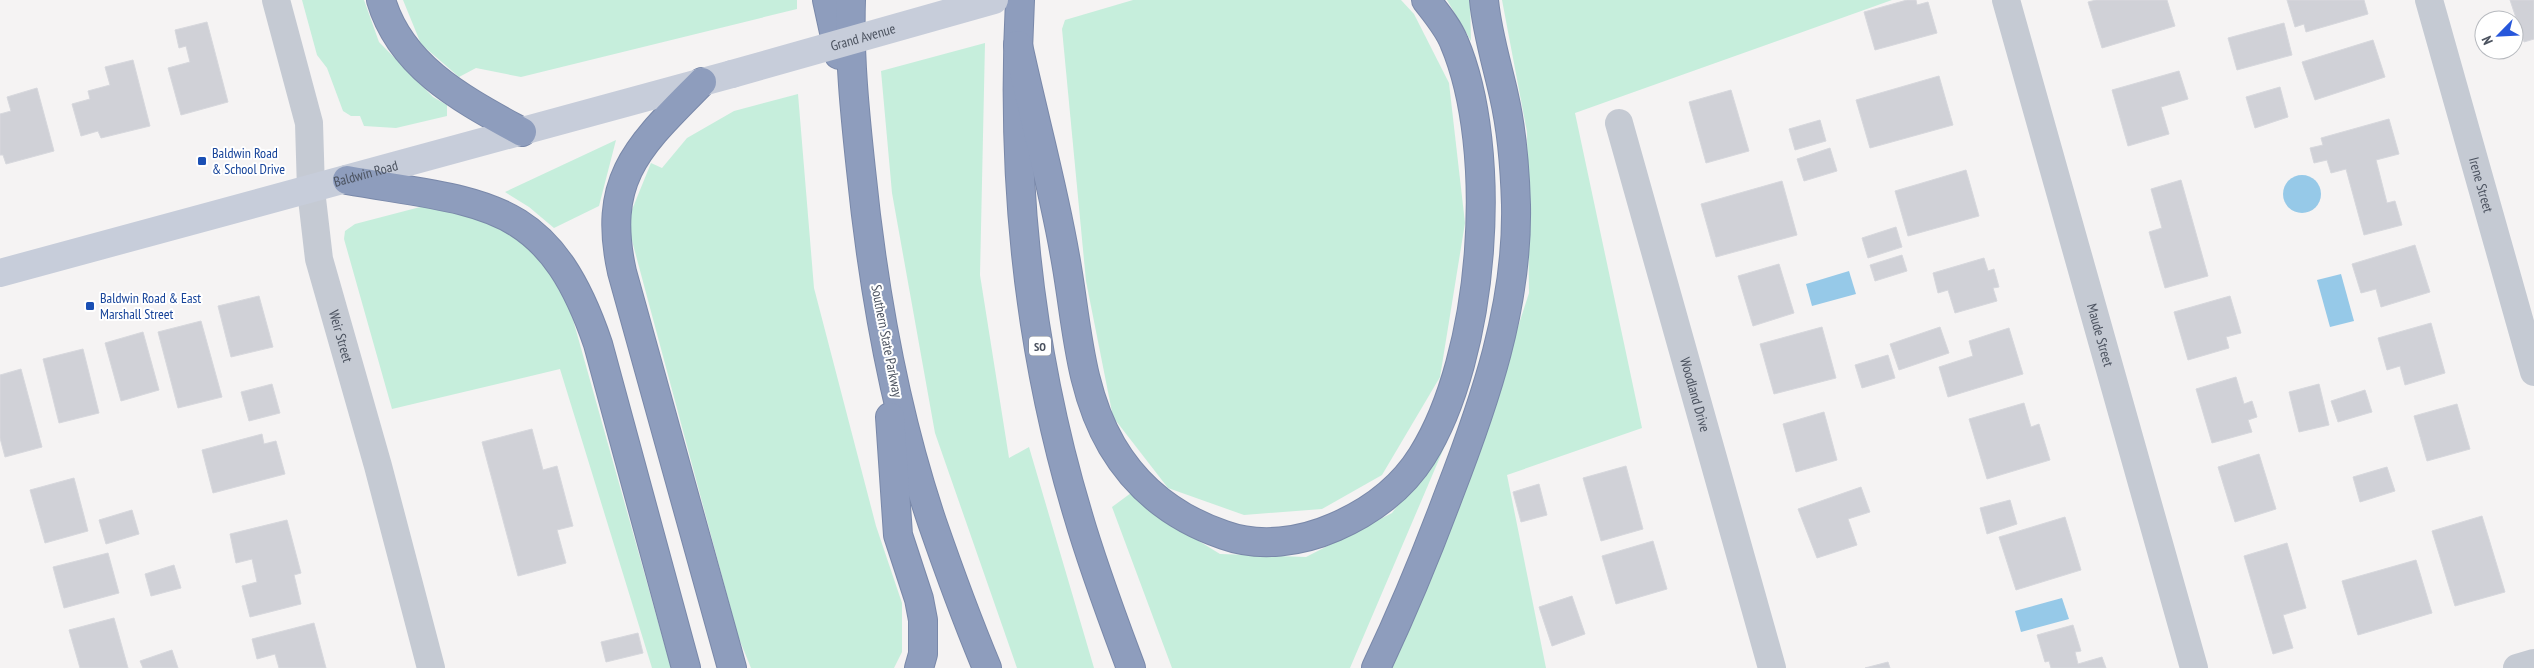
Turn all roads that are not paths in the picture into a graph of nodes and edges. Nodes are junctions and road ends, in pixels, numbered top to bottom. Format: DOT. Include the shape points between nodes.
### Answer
graph roads {
  1 [pos="276,0"];
  2 [pos="381,0"];
  3 [pos="828,0"];
  4 [pos="851,0"];
  5 [pos="994,0"];
  6 [pos="1020,0"];
  7 [pos="1426,0"];
  8 [pos="1484,0"];
  9 [pos="2006,0"];
  10 [pos="2429,0"];
  11 [pos="1018,46"];
  12 [pos="732,74"];
  13 [pos="702,82"];
  14 [pos="1619,123"];
  15 [pos="522,132"];
  16 [pos="858,146"];
  17 [pos="347,180"];
  18 [pos="311,190"];
  19 [pos="0,273"];
  20 [pos="885,336"];
  21 [pos="2534,372"];
  22 [pos="2534,663"];
  23 [pos="431,668"];
  24 [pos="686,668"];
  25 [pos="732,668"];
  26 [pos="919,668"];
  27 [pos="986,668"];
  28 [pos="1131,668"];
  29 [pos="1376,668"];
  30 [pos="1772,668"];
  31 [pos="2194,668"];
  32 [pos="2518,668"];
  1 -- 18 [label="street, Weir Street" via="309,122"];
  2 -- 15 [label="highway" via="397,38 418,63 452,92"];
  3 -- 16 [label="highway"];
  4 -- 16 [label="highway, Southern State Parkway"];
  5 -- 12 [label="main road, Grand Avenue, bridge"];
  6 -- 11 [label="highway, SO"];
  7 -- 11 [label="highway" via="1453,39 1471,94 1476,128 1480,244 1465,340 1437,427 1407,476 1368,510 1317,535 1291,541 1262,542 1234,538 1174,513 1149,493 1112,446 1098,416 1082,365 1066,257"];
  8 -- 29 [label="highway" via="1504,98 1515,196 1515,242 1506,316 1469,444 1423,562"];
  9 -- 31 [label="street, Maude Street"];
  10 -- 21 [label="street, Irene Street"];
  11 -- 28 [label="highway, SO" via="1021,200 1026,258 1043,365 1078,515"];
  12 -- 13 [label="main road, Baldwin Road"];
  13 -- 15 [label="main road, Baldwin Road"];
  13 -- 25 [label="highway" via="659,126 629,166 616,206 615,228 622,272"];
  14 -- 30 [label="street, Woodland Drive"];
  15 -- 17 [label="main road, Baldwin Road"];
  16 -- 20 [label="highway, Southern State Parkway"];
  17 -- 18 [label="main road, Baldwin Road"];
  17 -- 24 [label="highway" via="452,198 492,209 524,225 567,272 598,344"];
  18 -- 19 [label="main road, Baldwin Road"];
  18 -- 23 [label="street, Weir Street" via="319,260"];
  20 -- 26 [label="highway" via="898,535 923,620 923,654"];
  20 -- 27 [label="highway, Southern State Parkway" via="932,521"];
  22 -- 32 [label="street"];
}
